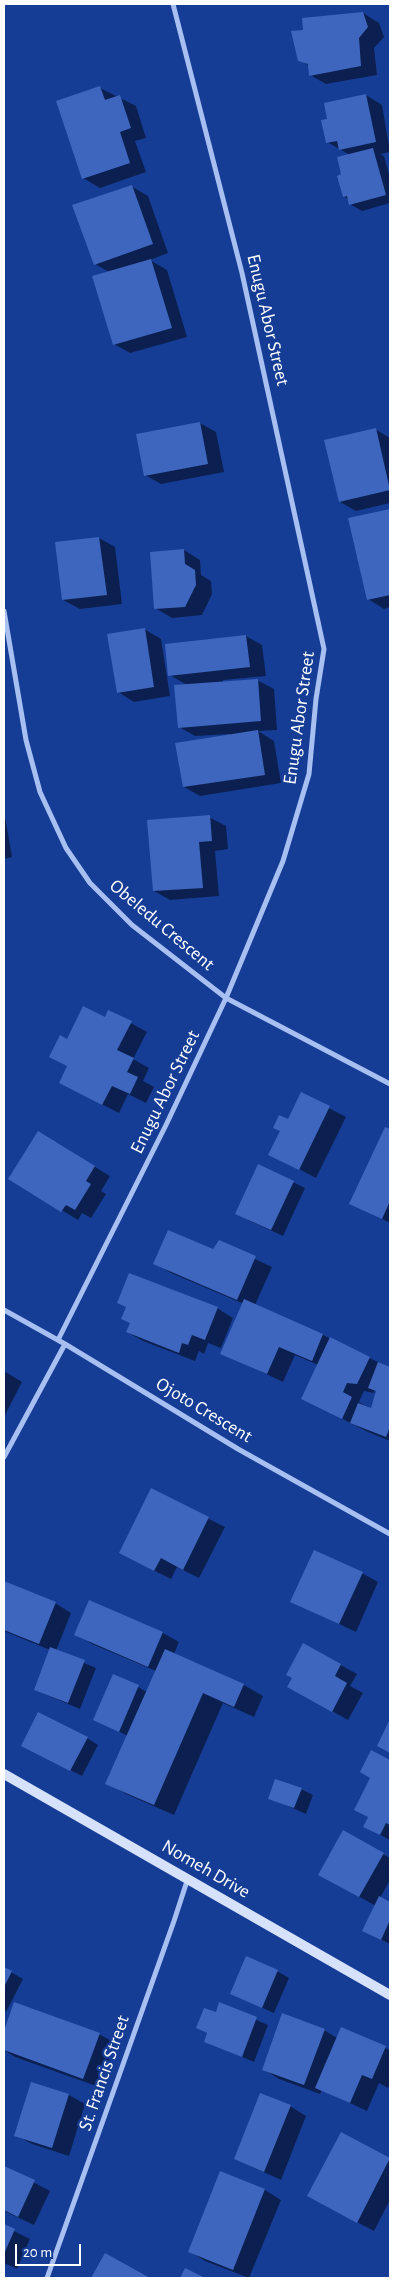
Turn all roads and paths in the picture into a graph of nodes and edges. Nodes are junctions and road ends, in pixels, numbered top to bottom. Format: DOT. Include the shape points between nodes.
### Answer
graph roads {
  1 [pos="173,4"];
  2 [pos="4,611"];
  3 [pos="226,998"];
  4 [pos="390,1084"];
  5 [pos="4,1310"];
  6 [pos="58,1340"];
  7 [pos="65,1344"];
  8 [pos="4,1457"];
  9 [pos="390,1534"];
  10 [pos="4,1774"];
  11 [pos="188,1878"];
  12 [pos="390,1995"];
  13 [pos="47,2278"];
  1 -- 3 [label="street, Enugu Abor Street" via="242,273 324,649 304,796 283,861"];
  2 -- 3 [label="street, Obeledu Crescent" via="28,748 47,809 70,855 90,883 119,913"];
  3 -- 4 [label="street, Obeledu Crescent"];
  3 -- 6 [label="street, Enugu Abor Street"];
  5 -- 6 [label="street, Ojoto Crescent"];
  6 -- 7 [label="street, Ojoto Crescent"];
  7 -- 8 [label="street"];
  7 -- 9 [label="street, Ojoto Crescent" via="238,1449"];
  10 -- 11 [label="main road, Nomeh Drive"];
  11 -- 12 [label="main road, Nomeh Drive"];
  11 -- 13 [label="street, St. Francis Street"];
}
